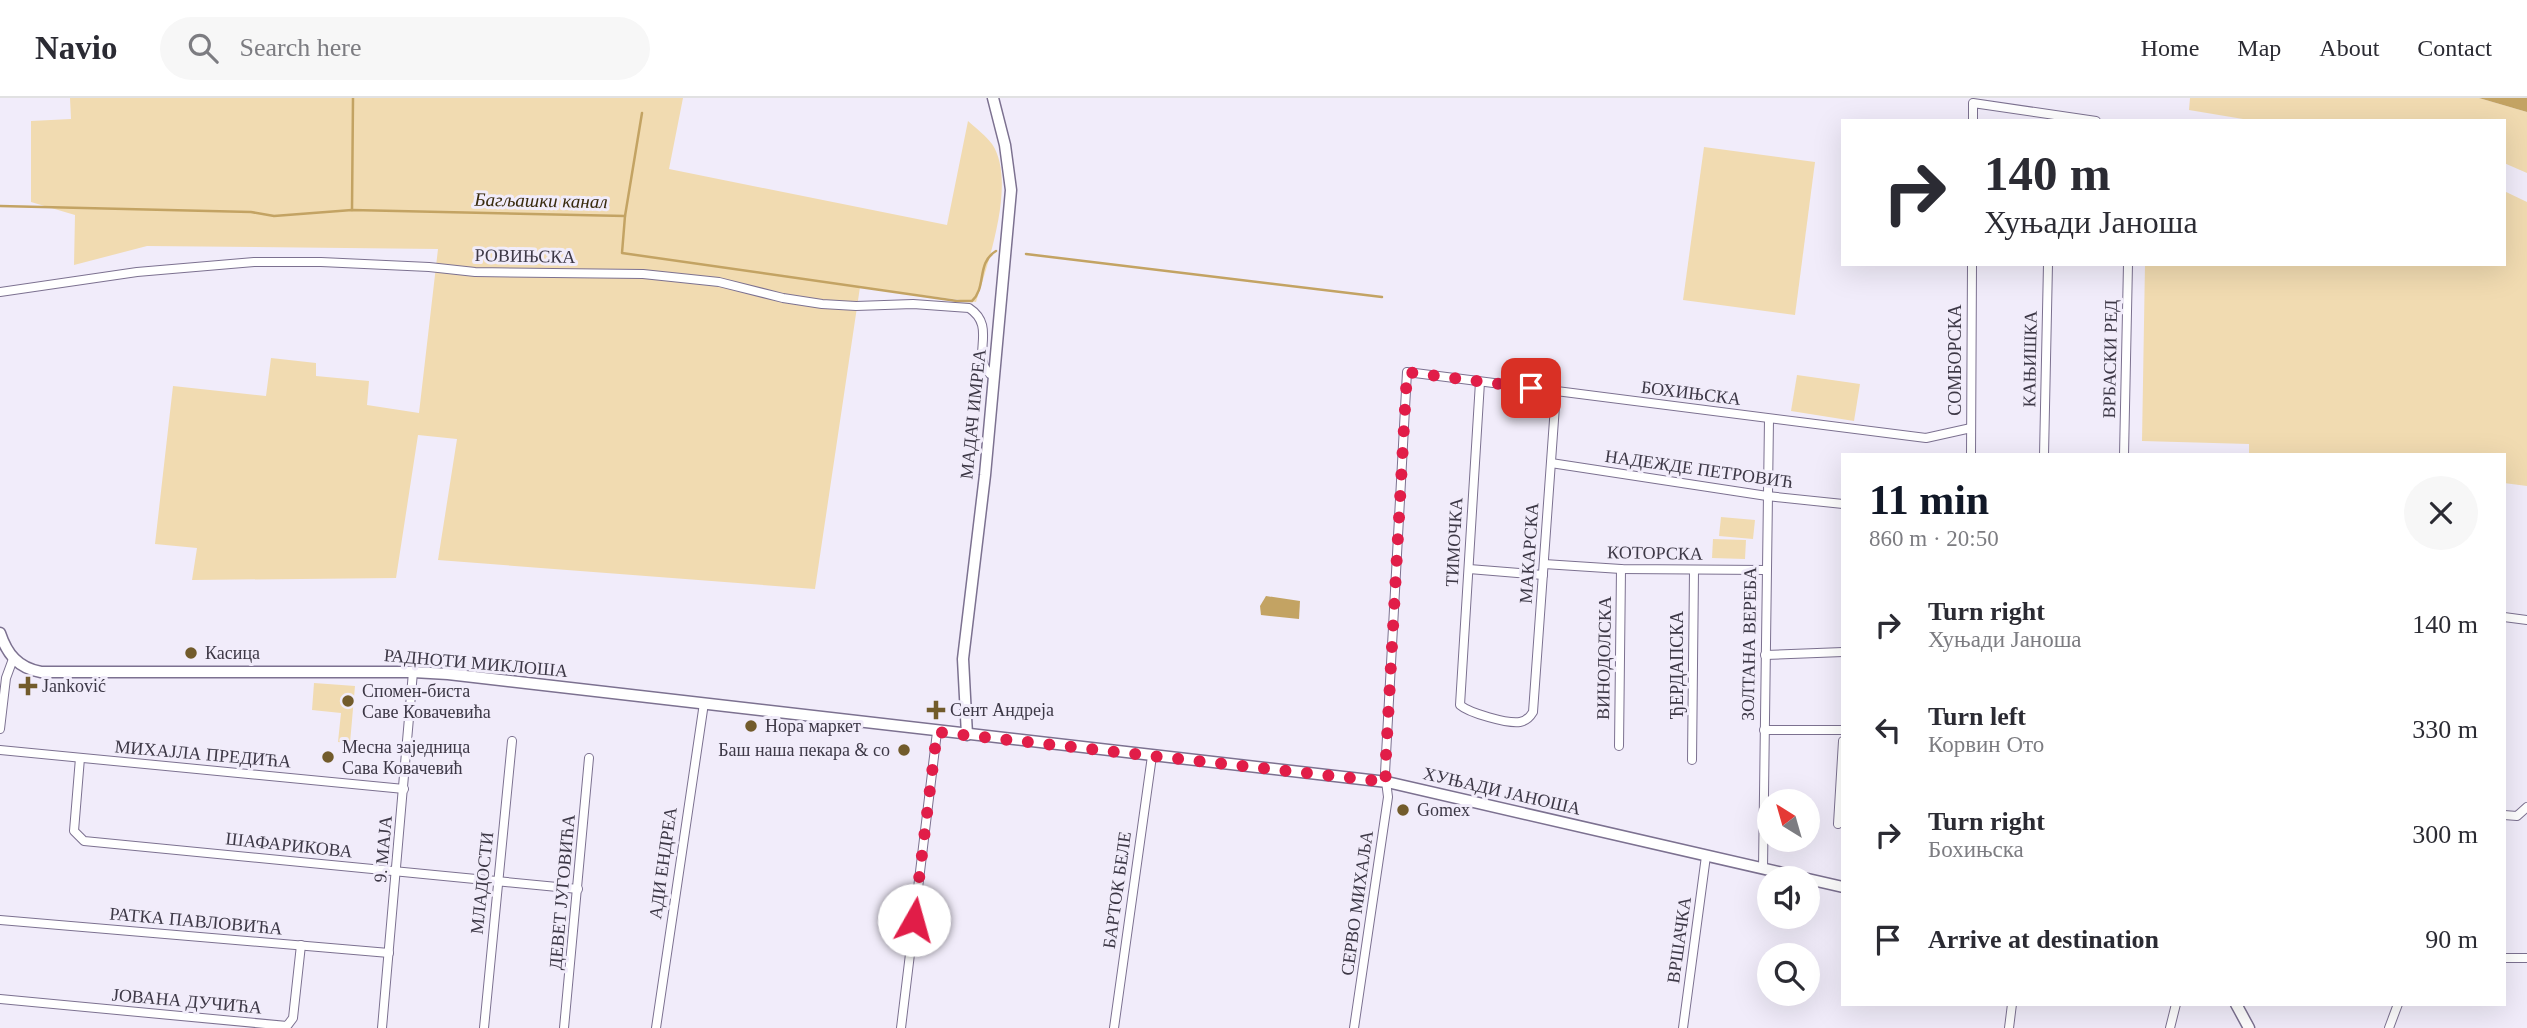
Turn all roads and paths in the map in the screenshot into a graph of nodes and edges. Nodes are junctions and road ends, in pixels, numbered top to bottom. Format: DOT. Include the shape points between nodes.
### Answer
graph roads {
  1 [pos="993,98"];
  2 [pos="2052,118"];
  3 [pos="1973,119"];
  4 [pos="1972,266"];
  5 [pos="2048,266"];
  6 [pos="2128,266"];
  7 [pos="0,292"];
  8 [pos="1407,372"];
  9 [pos="995,374"];
  10 [pos="1480,382"];
  11 [pos="1556,392"];
  12 [pos="1769,419"];
  13 [pos="1971,428"];
  14 [pos="1971,453"];
  15 [pos="2044,453"];
  16 [pos="2124,453"];
  17 [pos="1551,463"];
  18 [pos="1767,496"];
  19 [pos="1841,503"];
  20 [pos="1544,564"];
  21 [pos="1469,569"];
  22 [pos="1621,569"];
  23 [pos="1694,570"];
  24 [pos="1766,570"];
  25 [pos="1543,575"];
  26 [pos="2506,617"];
  27 [pos="2527,620"];
  28 [pos="0,633"];
  29 [pos="1841,652"];
  30 [pos="1765,655"];
  31 [pos="13,659"];
  32 [pos="412,672"];
  33 [pos="704,703"];
  34 [pos="1531,716"];
  35 [pos="0,729"];
  36 [pos="1764,730"];
  37 [pos="1841,730"];
  38 [pos="937,732"];
  39 [pos="967,735"];
  40 [pos="512,741"];
  41 [pos="1619,746"];
  42 [pos="0,750"];
  43 [pos="1152,756"];
  44 [pos="80,758"];
  45 [pos="589,758"];
  46 [pos="1692,760"];
  47 [pos="1841,774"];
  48 [pos="1387,782"];
  49 [pos="404,789"];
  50 [pos="2527,807"];
  51 [pos="2506,815"];
  52 [pos="1838,824"];
  53 [pos="1706,856"];
  54 [pos="1763,866"];
  55 [pos="1757,868"];
  56 [pos="396,872"];
  57 [pos="499,881"];
  58 [pos="1820,882"];
  59 [pos="1841,887"];
  60 [pos="578,889"];
  61 [pos="0,920"];
  62 [pos="301,945"];
  63 [pos="389,953"];
  64 [pos="2506,958"];
  65 [pos="2527,958"];
  66 [pos="0,999"];
  67 [pos="2012,1006"];
  68 [pos="2176,1006"];
  69 [pos="2236,1006"];
  70 [pos="2397,1006"];
  71 [pos="382,1028"];
  72 [pos="484,1028"];
  73 [pos="564,1028"];
  74 [pos="656,1028"];
  75 [pos="901,1028"];
  76 [pos="1114,1028"];
  77 [pos="1354,1028"];
  78 [pos="1683,1028"];
  79 [pos="2010,1028"];
  80 [pos="2170,1028"];
  81 [pos="2249,1028"];
  82 [pos="2389,1028"];
  1 -- 9 [label="street, МАДАЧ ИМРЕА" via="1011,190"];
  2 -- 3 [label="street" via="1973,103"];
  4 -- 13 [label="street, СОМБОРСКА"];
  5 -- 15 [label="street, КАЊИШКА"];
  6 -- 16 [label="street, ВРБАСКИ РЕД"];
  7 -- 9 [label="street, РОВИЊСКА" via="137,272 254,262 643,274 728,284 822,304 969,307 985,329 984,362 986,370"];
  8 -- 10 [label="street, БОХИЊСКА"];
  8 -- 48 [label="street, СЕРВО МИХАЉА"];
  9 -- 39 [label="street, МАДАЧ ИМРЕА" via="963,659"];
  10 -- 11 [label="street, БОХИЊСКА"];
  10 -- 21 [label="street, ТИМОЧКА"];
  11 -- 12 [label="street, БОХИЊСКА"];
  11 -- 17 [label="street, МАКАРСКА"];
  12 -- 13 [label="street, БОХИЊСКА" via="1926,438"];
  12 -- 18 [label="street, ЗОЛТАНА ВЕРЕБА"];
  13 -- 14 [label="street, СОМБОРСКА"];
  17 -- 18 [label="street, НАДЕЖДЕ ПЕТРОВИЋ"];
  17 -- 20 [label="street, МАКАРСКА"];
  18 -- 19 [label="street, НАДЕЖДЕ ПЕТРОВИЋ"];
  18 -- 24 [label="street, ЗОЛТАНА ВЕРЕБА"];
  20 -- 22 [label="street, КОТОРСКА"];
  20 -- 25 [label="street, МАКАРСКА"];
  21 -- 25 [label="street"];
  21 -- 34 [label="street, ТИМОЧКА" via="1460,705 1470,712 1517,722"];
  22 -- 23 [label="street, КОТОРСКА"];
  22 -- 41 [label="street, ВИНОДОЛСКА"];
  23 -- 24 [label="street, КОТОРСКА"];
  23 -- 46 [label="street, ЂЕРДАПСКА"];
  24 -- 30 [label="street, ЗОЛТАНА ВЕРЕБА"];
  25 -- 34 [label="street, МАКАРСКА"];
  26 -- 27 [label="street"];
  28 -- 31 [label="street"];
  29 -- 30 [label="street"];
  30 -- 36 [label="street, ЗОЛТАНА ВЕРЕБА"];
  31 -- 32 [label="street, РАДНОТИ МИКЛОША" via="32,671 48,673"];
  31 -- 35 [label="street"];
  32 -- 33 [label="street, РАДНОТИ МИКЛОША"];
  32 -- 49 [label="street, 9. МАЈА"];
  33 -- 38 [label="street, РАДНОТИ МИКЛОША"];
  33 -- 74 [label="street, АДИ ЕНДРЕА"];
  36 -- 37 [label="street"];
  36 -- 54 [label="street, ЗОЛТАНА ВЕРЕБА"];
  38 -- 39 [label="street, ХУЊАДИ ЈАНОША"];
  38 -- 75 [label="street"];
  39 -- 43 [label="street, ХУЊАДИ ЈАНОША"];
  40 -- 57 [label="street, МЛАДОСТИ"];
  42 -- 44 [label="street, МИХАЈЛА ПРЕДИЋА"];
  43 -- 48 [label="street, ХУЊАДИ ЈАНОША"];
  43 -- 76 [label="street, БАРТОК БЕЛЕ"];
  44 -- 49 [label="street, МИХАЈЛА ПРЕДИЋА"];
  44 -- 56 [label="street, ШАФАРИКОВА" via="74,831 84,841"];
  45 -- 60 [label="street, ДЕВЕТ ЈУГОВИЋА"];
  47 -- 52 [label="street"];
  48 -- 53 [label="street, ХУЊАДИ ЈАНОША"];
  48 -- 77 [label="street, СЕРВО МИХАЉА"];
  49 -- 56 [label="street, 9. МАЈА"];
  50 -- 51 [label="street" via="2517,816"];
  53 -- 55 [label="street, ХУЊАДИ ЈАНОША"];
  53 -- 78 [label="street, ВРШАЧКА"];
  56 -- 57 [label="street, ШАФАРИКОВА"];
  56 -- 63 [label="street, 9. МАЈА"];
  57 -- 60 [label="street, ШАФАРИКОВА"];
  57 -- 72 [label="street, МЛАДОСТИ"];
  58 -- 59 [label="street, ХУЊАДИ ЈАНОША"];
  60 -- 73 [label="street, ДЕВЕТ ЈУГОВИЋА"];
  61 -- 62 [label="street, РАТКА ПАВЛОВИЋА"];
  62 -- 63 [label="street, РАТКА ПАВЛОВИЋА"];
  62 -- 66 [label="street, ЈОВАНА ДУЧИЋА" via="293,1018 287,1026"];
  63 -- 71 [label="street, 9. МАЈА"];
  64 -- 65 [label="street"];
  67 -- 79 [label="street"];
  68 -- 80 [label="street"];
  69 -- 81 [label="street"];
  70 -- 82 [label="street"];
}
